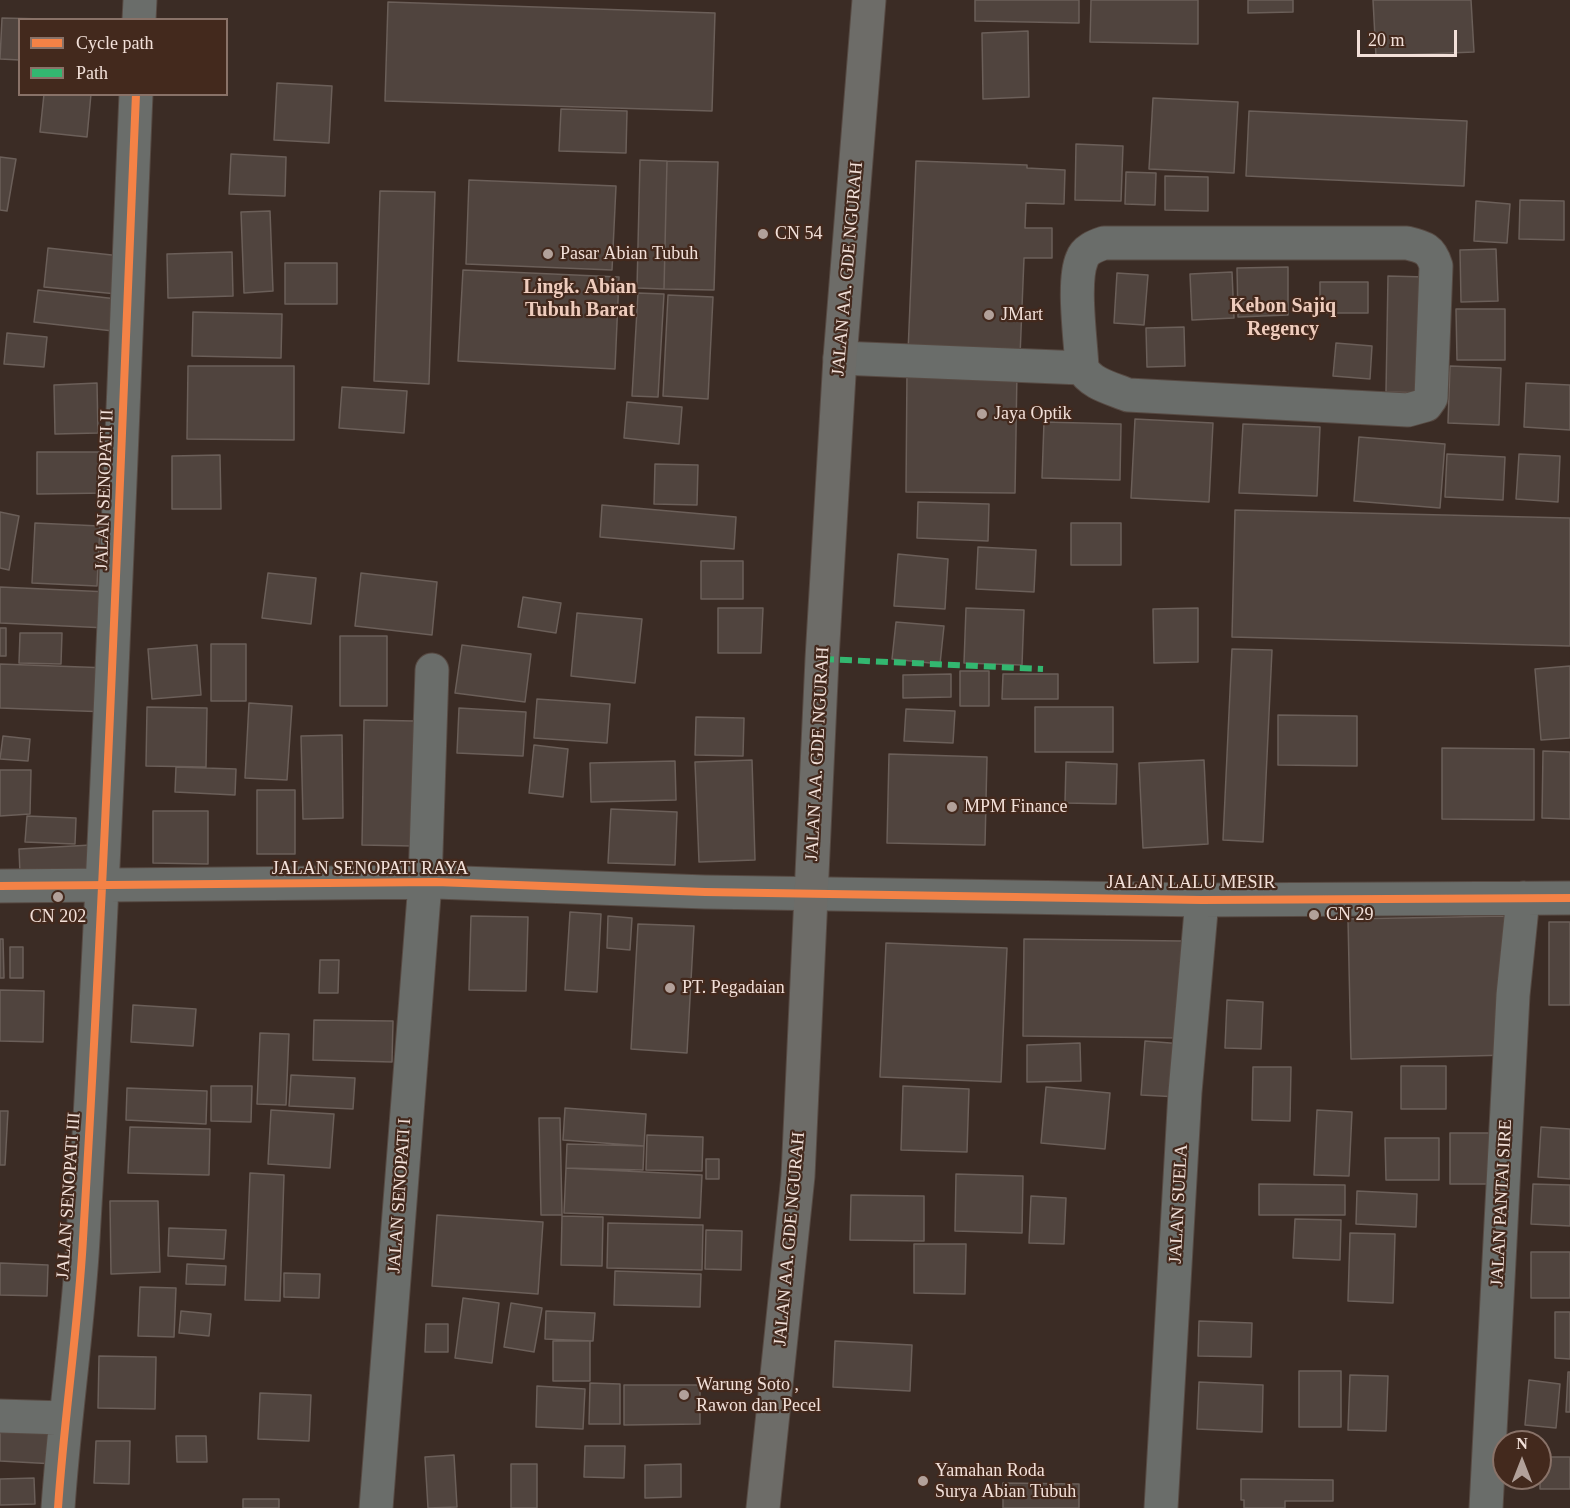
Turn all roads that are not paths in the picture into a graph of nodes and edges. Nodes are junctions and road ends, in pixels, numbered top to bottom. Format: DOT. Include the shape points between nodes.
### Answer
graph roads {
  1 [pos="140,0"];
  2 [pos="869,0"];
  3 [pos="139,18"];
  4 [pos="136,96"];
  5 [pos="840,358"];
  6 [pos="1082,368"];
  7 [pos="432,670"];
  8 [pos="425,883"];
  9 [pos="0,886"];
  10 [pos="103,886"];
  11 [pos="812,893"];
  12 [pos="1522,898"];
  13 [pos="1570,898"];
  14 [pos="1202,900"];
  15 [pos="0,1416"];
  16 [pos="64,1418"];
  17 [pos="58,1508"];
  18 [pos="375,1508"];
  19 [pos="763,1508"];
  20 [pos="1161,1508"];
  21 [pos="1486,1508"];
  1 -- 3 [label="street"];
  2 -- 5 [label="main road, JALAN AA. GDE NGURAH"];
  4 -- 10 [label="street, JALAN SENOPATI II"];
  5 -- 6 [label="street"];
  5 -- 11 [label="main road, JALAN AA. GDE NGURAH"];
  6 -- 6 [label="street" via="1088,378 1128,395 1419,408 1426,405 1433,390 1436,266 1432,253 1407,243 1104,243 1082,257 1078,276"];
  7 -- 8 [label="street, JALAN SENOPATI I"];
  8 -- 10 [label="street, JALAN SENOPATI RAYA"];
  8 -- 11 [label="street, JALAN SENOPATI RAYA"];
  8 -- 18 [label="street, JALAN SENOPATI I"];
  9 -- 10 [label="street, JALAN SENOPATI RAYA"];
  10 -- 16 [label="street, JALAN SENOPATI III" via="83,1245"];
  11 -- 14 [label="street, JALAN LALU MESIR"];
  11 -- 19 [label="main road, JALAN AA. GDE NGURAH" via="798,1176"];
  12 -- 13 [label="street, JALAN LALU MESIR"];
  12 -- 14 [label="street, JALAN LALU MESIR"];
  12 -- 21 [label="street, JALAN PANTAI SIRE" via="1513,995"];
  14 -- 20 [label="street, JALAN SUELA" via="1185,1092"];
  15 -- 16 [label="street"];
  16 -- 17 [label="street, JALAN SENOPATI III"];
}
